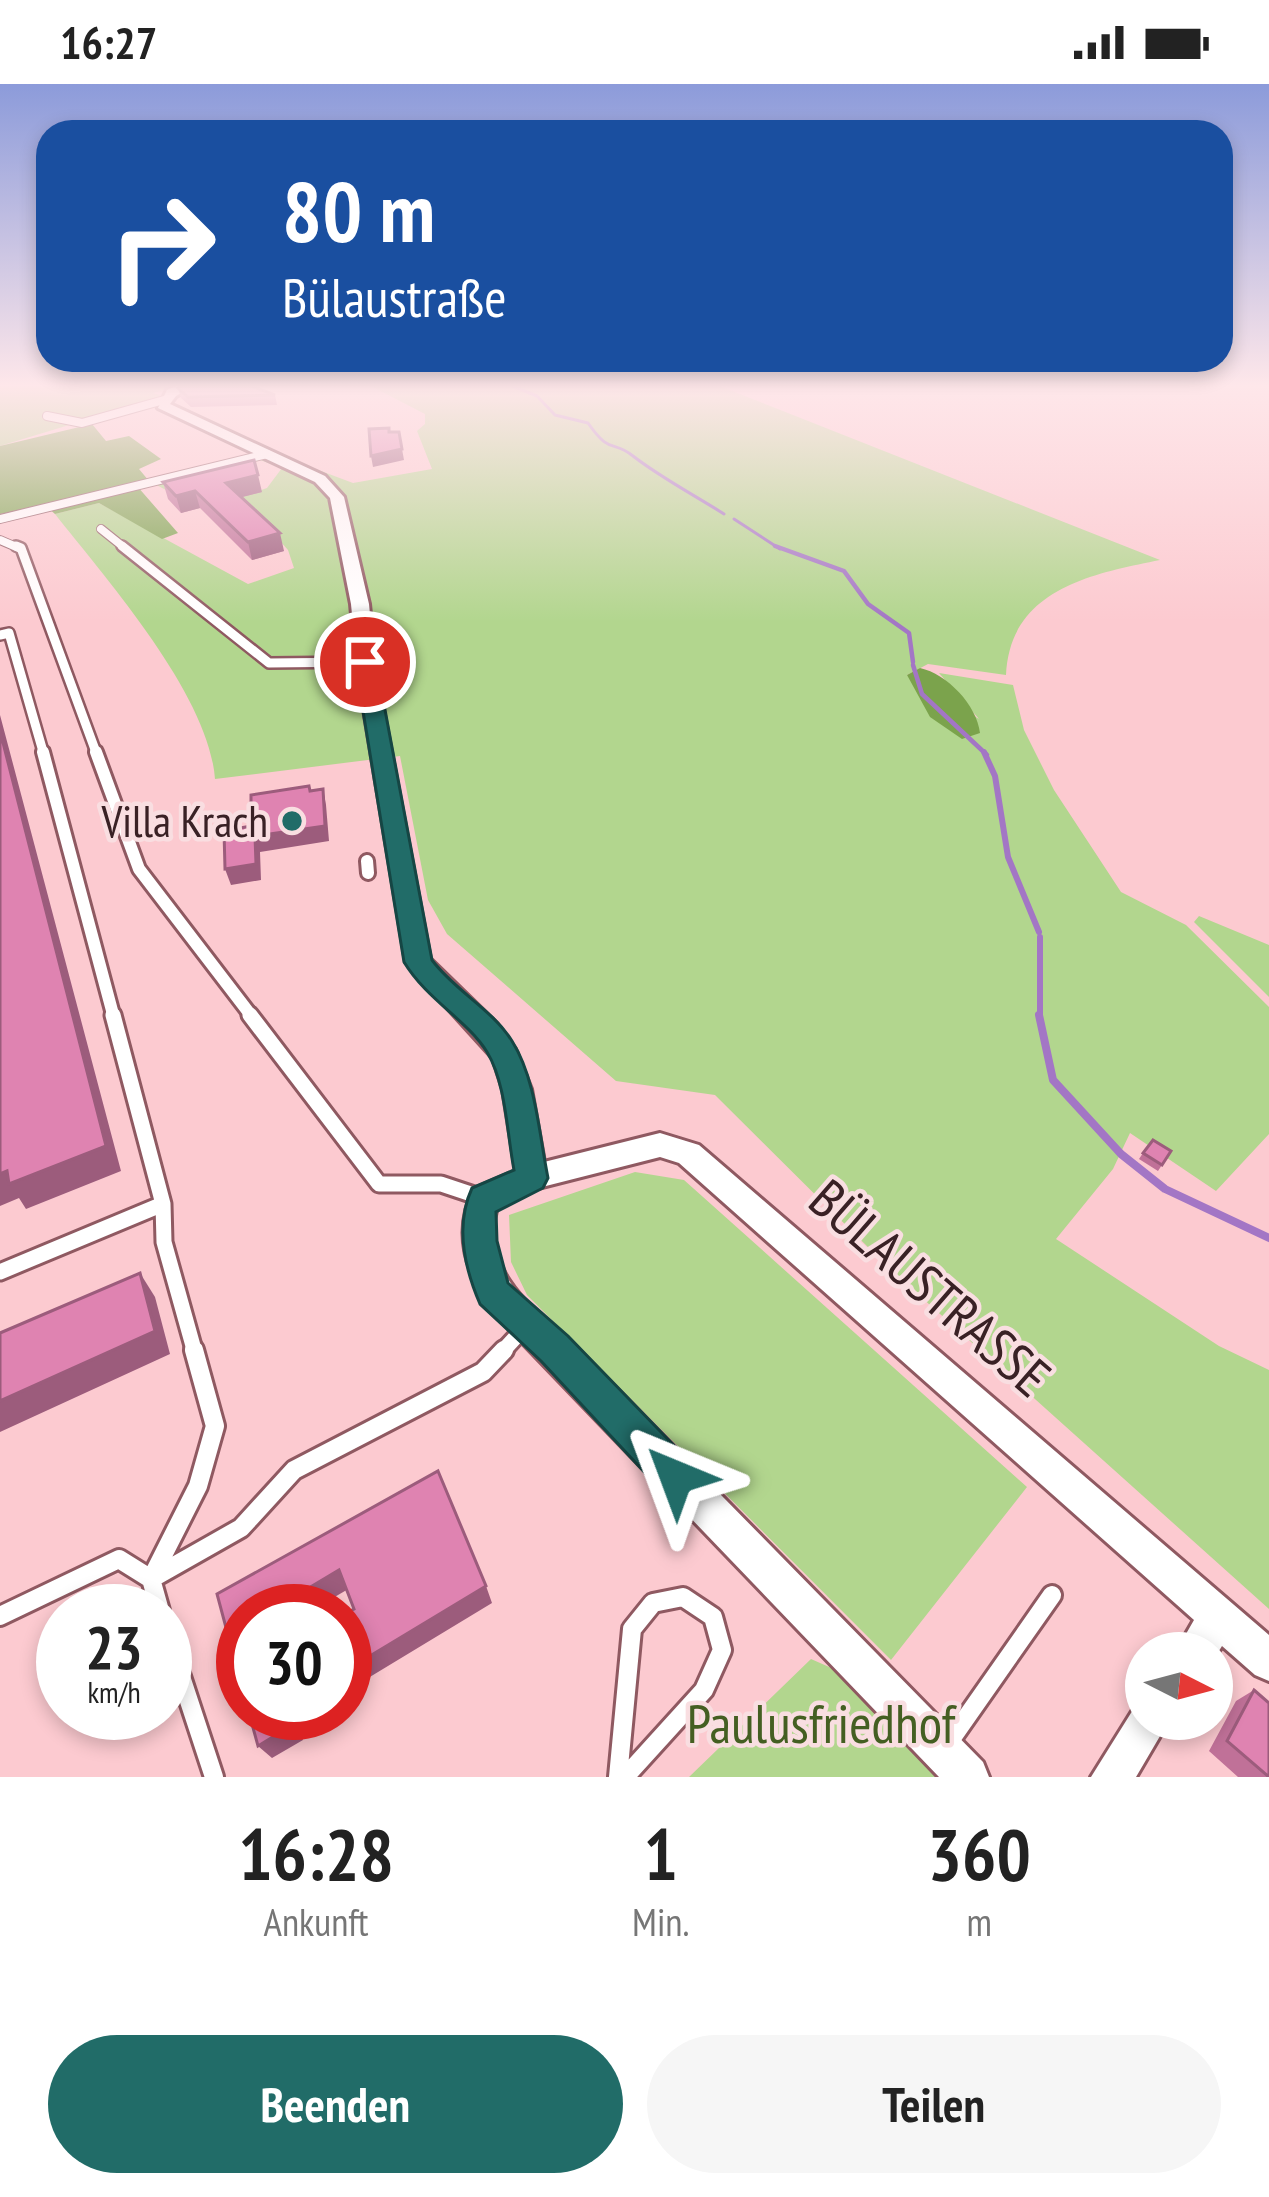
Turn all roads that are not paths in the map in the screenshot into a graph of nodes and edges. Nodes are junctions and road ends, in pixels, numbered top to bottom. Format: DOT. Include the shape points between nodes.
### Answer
graph roads {
  1 [pos="226,464"];
  2 [pos="288,464"];
  3 [pos="0,519"];
  4 [pos="101,530"];
  5 [pos="0,540"];
  6 [pos="0,635"];
  7 [pos="365,662"];
  8 [pos="532,1178"];
  9 [pos="484,1198"];
  10 [pos="163,1204"];
  11 [pos="0,1272"];
  12 [pos="525,1327"];
  13 [pos="151,1579"];
  14 [pos="152,1584"];
  15 [pos="1052,1595"];
  16 [pos="0,1616"];
  17 [pos="1218,1618"];
  18 [pos="1209,1632"];
  19 [pos="1269,1661"];
  20 [pos="192,1712"];
  21 [pos="1136,1740"];
  22 [pos="956,1764"];
  23 [pos="213,1777"];
  24 [pos="622,1777"];
  25 [pos="1112,1777"];
  1 -- 3 [label="lane"];
  2 -- 7 [label="street" via="337,497"];
  4 -- 7 [label="lane" via="269,663"];
  5 -- 9 [label="lane" via="22,548 139,869 379,1184 441,1184"];
  6 -- 10 [label="lane" via="9,633 25,686"];
  7 -- 8 [label="street" via="418,962 499,1045"];
  8 -- 9 [label="street, BÜLAUSTRASSE"];
  8 -- 17 [label="street, BÜLAUSTRASSE" via="659,1144 689,1154"];
  9 -- 12 [label="street" via="479,1241 493,1292"];
  10 -- 11 [label="lane"];
  10 -- 13 [label="lane" via="164,1242 214,1426 193,1507"];
  12 -- 13 [label="lane" via="484,1372 294,1471 241,1528"];
  12 -- 22 [label="street"];
  13 -- 14 [label="lane"];
  13 -- 16 [label="lane" via="119,1559"];
  15 -- 22 [label="lane"];
  17 -- 18 [label="street"];
  17 -- 19 [label="street, BÜLAUSTRASSE"];
  20 -- 23 [label="lane"];
  21 -- 25 [label="street"];
  24 -- 24 [label="lane" via="704,1690 722,1650 713,1617 683,1597 652,1603 632,1628"];
}
